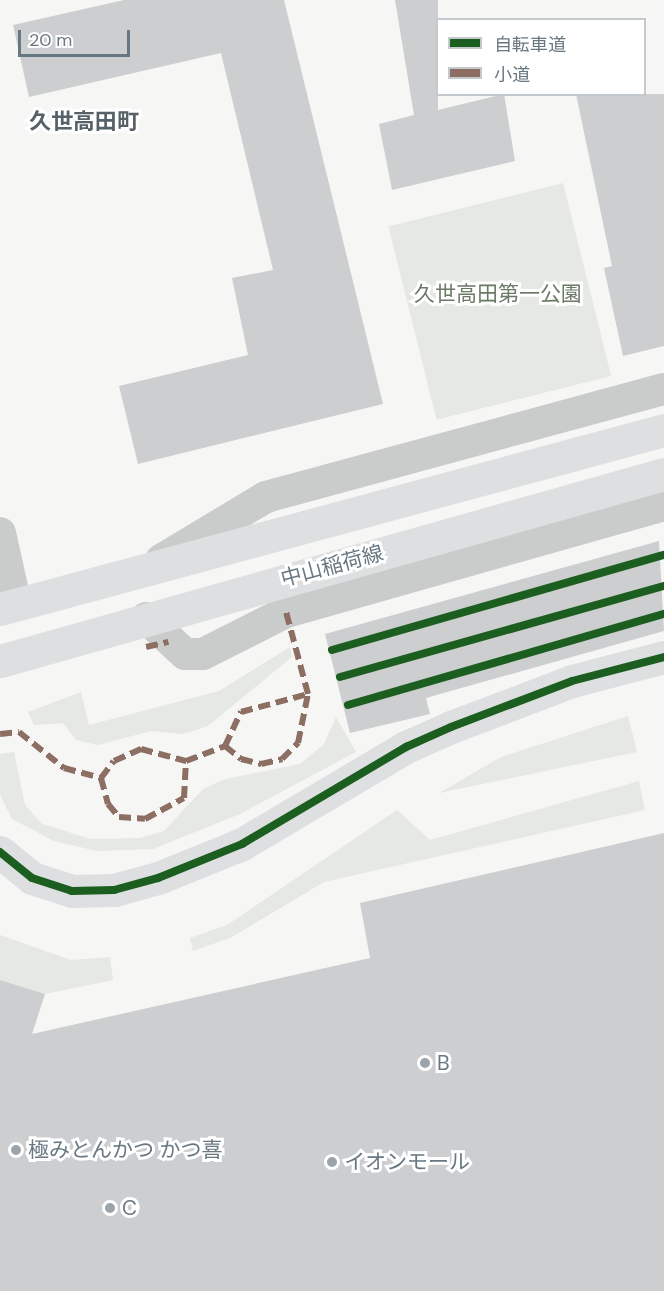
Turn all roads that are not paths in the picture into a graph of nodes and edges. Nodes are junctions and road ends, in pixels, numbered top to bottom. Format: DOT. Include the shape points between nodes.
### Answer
graph roads {
  1 [pos="664,389"];
  2 [pos="664,430"];
  3 [pos="664,474"];
  4 [pos="664,505"];
  5 [pos="0,533"];
  6 [pos="152,566"];
  7 [pos="8,607"];
  8 [pos="146,618"];
  9 [pos="664,657"];
  10 [pos="0,661"];
  11 [pos="0,852"];
  1 -- 6 [label="street" via="267,497"];
  2 -- 6 [label="main road"];
  3 -- 8 [label="main road, 中山稲荷線"];
  4 -- 8 [label="street" via="286,612 203,654 185,654"];
  5 -- 7 [label="street"];
  6 -- 7 [label="main road"];
  8 -- 10 [label="main road, 中山稲荷線"];
  9 -- 11 [label="main road" via="572,681 451,726 406,747 242,844 158,878 114,890 72,891 32,878"];
}
